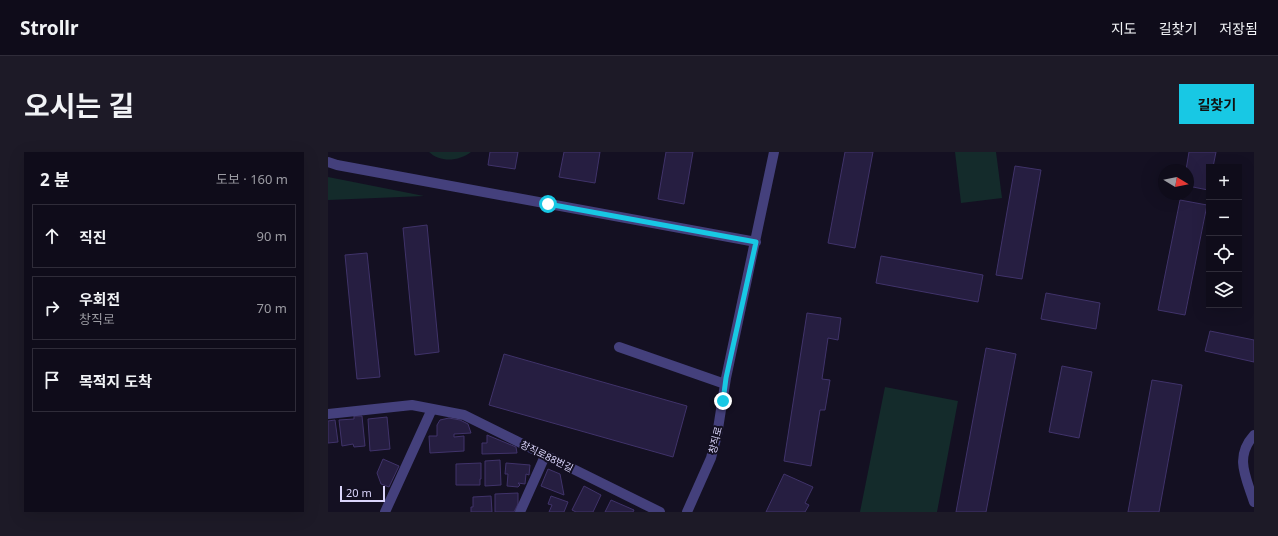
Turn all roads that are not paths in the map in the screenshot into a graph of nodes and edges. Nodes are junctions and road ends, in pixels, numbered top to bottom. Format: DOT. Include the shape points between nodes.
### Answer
graph roads {
  1 [pos="774,152"];
  2 [pos="328,162"];
  3 [pos="756,242"];
  4 [pos="618,347"];
  5 [pos="725,384"];
  6 [pos="432,409"];
  7 [pos="328,414"];
  8 [pos="1254,435"];
  9 [pos="545,456"];
  10 [pos="1254,502"];
  11 [pos="385,512"];
  12 [pos="520,512"];
  13 [pos="660,512"];
  14 [pos="687,512"];
  1 -- 3 [label="street, 창직로"];
  2 -- 3 [label="street"];
  3 -- 5 [label="street, 창직로"];
  4 -- 5 [label="street"];
  5 -- 14 [label="street, 창직로" via="718,435 711,458"];
  6 -- 7 [label="street, 창직로88번길" via="412,405"];
  6 -- 9 [label="street, 창직로88번길" via="464,416"];
  6 -- 11 [label="street"];
  8 -- 10 [label="street" via="1243,453 1242,463"];
  9 -- 12 [label="street"];
  9 -- 13 [label="street, 창직로88번길"];
}
